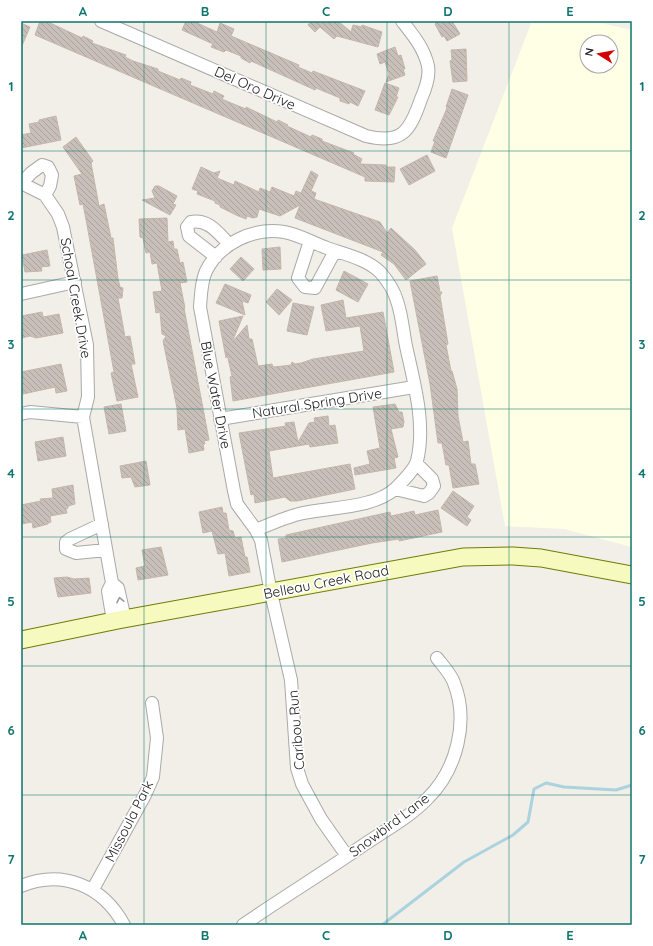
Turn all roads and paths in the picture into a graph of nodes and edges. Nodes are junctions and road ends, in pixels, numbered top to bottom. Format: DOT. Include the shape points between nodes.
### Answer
graph roads {
  1 [pos="101,21"];
  2 [pos="402,21"];
  3 [pos="22,183"];
  4 [pos="45,195"];
  5 [pos="310,241"];
  6 [pos="229,244"];
  7 [pos="335,251"];
  8 [pos="216,257"];
  9 [pos="75,282"];
  10 [pos="21,294"];
  11 [pos="414,387"];
  12 [pos="21,414"];
  13 [pos="83,417"];
  14 [pos="220,419"];
  15 [pos="416,463"];
  16 [pos="395,489"];
  17 [pos="102,524"];
  18 [pos="256,530"];
  19 [pos="106,550"];
  20 [pos="632,575"];
  21 [pos="271,593"];
  22 [pos="119,620"];
  23 [pos="21,640"];
  24 [pos="437,658"];
  25 [pos="152,703"];
  26 [pos="347,856"];
  27 [pos="21,886"];
  28 [pos="93,889"];
  29 [pos="124,925"];
  30 [pos="243,925"];
  1 -- 2 [label="street, Del Oro Drive" via="366,136 382,140 409,129 426,87 428,68 423,50"];
  3 -- 4 [label="street, Schoal Creek Drive"];
  3 -- 4 [label="street, Schoal Creek Drive" via="36,168 42,165 48,167 52,174"];
  4 -- 9 [label="street, Schoal Creek Drive" via="58,214 63,227"];
  5 -- 6 [label="street, Blue Water Drive" via="284,232 267,231 250,234"];
  5 -- 7 [label="street, Blue Water Drive"];
  5 -- 7 [label="street" via="298,278 305,287 315,288"];
  6 -- 8 [label="street, Blue Water Drive"];
  6 -- 8 [label="street" via="210,224 203,221 191,222 187,227 189,236"];
  7 -- 11 [label="street, Blue Water Drive" via="367,263 379,271 390,285 397,301"];
  8 -- 14 [label="street, Blue Water Drive" via="206,272 200,307"];
  9 -- 10 [label="street"];
  9 -- 13 [label="street, Schoal Creek Drive" via="87,345 88,397"];
  11 -- 14 [label="street, Natural Spring Drive"];
  11 -- 15 [label="street, Blue Water Drive" via="420,424"];
  12 -- 13 [label="street" via="30,412"];
  13 -- 17 [label="street, Schoal Creek Drive"];
  14 -- 18 [label="street, Blue Water Drive" via="237,504"];
  15 -- 16 [label="street, Blue Water Drive"];
  15 -- 16 [label="street" via="432,479 434,486 429,493 424,496"];
  16 -- 18 [label="street, Blue Water Drive" via="367,502 299,514"];
  17 -- 19 [label="street, Schoal Creek Drive"];
  17 -- 19 [label="street" via="70,539 66,542 66,549 76,553"];
  18 -- 21 [label="street, Blue Water Drive" via="261,540"];
  19 -- 22 [label="street, Schoal Creek Drive" via="112,583 108,591"];
  20 -- 21 [label="main road, Belleau Creek Road" via="541,558 463,557"];
  21 -- 22 [label="main road, Belleau Creek Road"];
  21 -- 26 [label="street, Caribou Run" via="292,680 297,768 302,784 321,819"];
  22 -- 23 [label="main road, Belleau Creek Road"];
  24 -- 26 [label="street, Snowbird Lane" via="454,682 461,705 460,731 444,777 429,798"];
  25 -- 28 [label="street, Missoula Park" via="157,738 153,777"];
  26 -- 30 [label="street, Snowbird Lane"];
  27 -- 28 [label="street" via="34,881 53,879 71,881"];
  28 -- 29 [label="street" via="120,917"];
}
